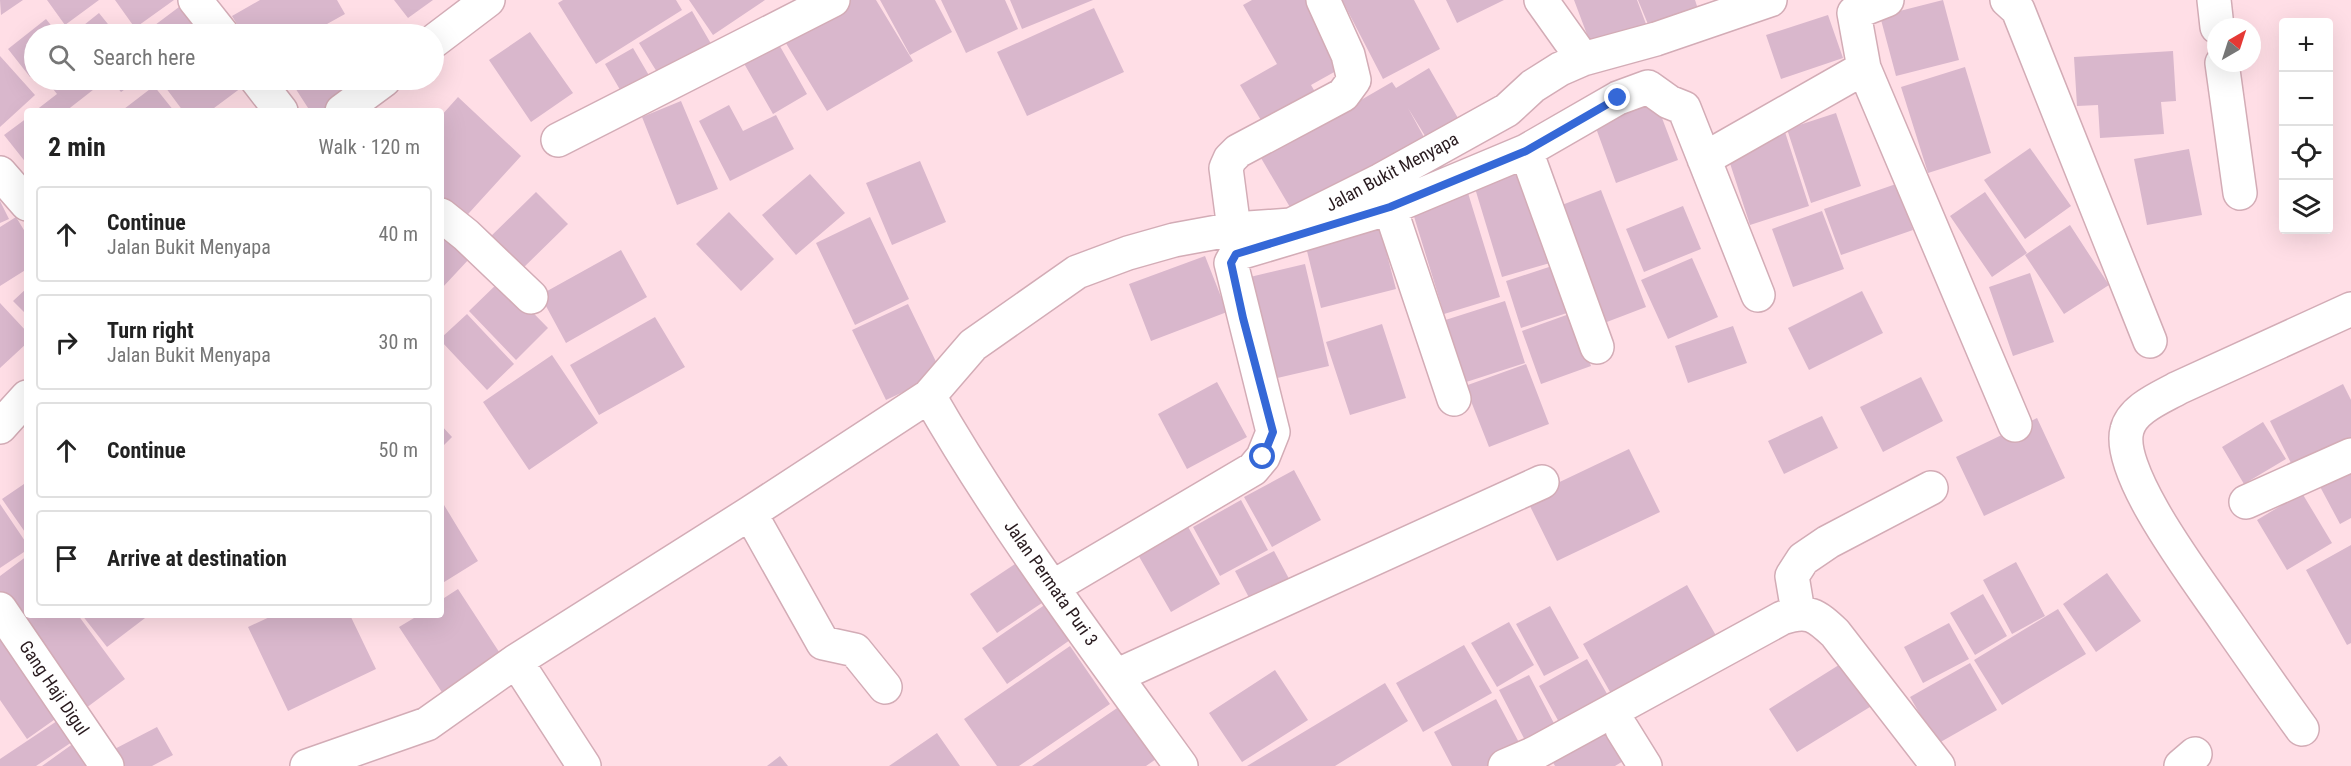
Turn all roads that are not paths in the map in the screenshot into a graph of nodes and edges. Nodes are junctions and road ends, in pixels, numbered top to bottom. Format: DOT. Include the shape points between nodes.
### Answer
graph roads {
  1 [pos="195,0"];
  2 [pos="488,0"];
  3 [pos="833,0"];
  4 [pos="1323,0"];
  5 [pos="1541,0"];
  6 [pos="1770,0"];
  7 [pos="1887,0"];
  8 [pos="2007,0"];
  9 [pos="2214,0"];
  10 [pos="2216,18"];
  11 [pos="214,24"];
  12 [pos="444,33"];
  13 [pos="1583,59"];
  14 [pos="1864,68"];
  15 [pos="2223,72"];
  16 [pos="264,90"];
  17 [pos="370,90"];
  18 [pos="279,108"];
  19 [pos="346,108"];
  20 [pos="558,140"];
  21 [pos="1526,151"];
  22 [pos="1704,159"];
  23 [pos="0,173"];
  24 [pos="2240,193"];
  25 [pos="24,201"];
  26 [pos="1390,207"];
  27 [pos="444,217"];
  28 [pos="1234,229"];
  29 [pos="1758,295"];
  30 [pos="531,297"];
  31 [pos="2351,309"];
  32 [pos="2150,341"];
  33 [pos="1597,347"];
  34 [pos="929,396"];
  35 [pos="1454,399"];
  36 [pos="24,401"];
  37 [pos="2015,425"];
  38 [pos="0,427"];
  39 [pos="2351,455"];
  40 [pos="1542,482"];
  41 [pos="1931,488"];
  42 [pos="2246,502"];
  43 [pos="750,513"];
  44 [pos="1053,587"];
  45 [pos="0,609"];
  46 [pos="1798,612"];
  47 [pos="516,661"];
  48 [pos="1116,676"];
  49 [pos="885,687"];
  50 [pos="1622,729"];
  51 [pos="2302,729"];
  52 [pos="107,766"];
  53 [pos="307,766"];
  54 [pos="584,766"];
  55 [pos="1181,766"];
  56 [pos="1506,766"];
  57 [pos="1645,766"];
  58 [pos="1938,766"];
  1 -- 11 [label="street"];
  2 -- 12 [label="street"];
  3 -- 20 [label="street"];
  4 -- 28 [label="street" via="1348,55 1354,80 1343,95 1238,151 1230,159 1226,168"];
  5 -- 13 [label="street"];
  6 -- 13 [label="street, Jalan Bukit Menyapa"];
  7 -- 14 [label="street" via="1854,13"];
  8 -- 32 [label="street" via="2018,10"];
  9 -- 10 [label="street"];
  13 -- 28 [label="street, Jalan Bukit Menyapa" via="1533,86 1507,110 1291,225"];
  14 -- 22 [label="street"];
  14 -- 37 [label="street"];
  15 -- 24 [label="street"];
  16 -- 18 [label="street"];
  17 -- 19 [label="street"];
  21 -- 22 [label="street" via="1618,98 1648,87 1684,108"];
  21 -- 26 [label="street"];
  21 -- 33 [label="street"];
  22 -- 29 [label="street"];
  23 -- 25 [label="street"];
  26 -- 35 [label="street, Jalan Bukit Menyapa"];
  26 -- 44 [label="street, Jalan Bukit Menyapa" via="1236,254 1231,263 1273,432 1263,457 1253,469"];
  27 -- 30 [label="street"];
  28 -- 34 [label="street, Jalan Bukit Menyapa" via="1162,243 1077,272 973,345"];
  31 -- 51 [label="street" via="2153,401 2136,414 2127,427 2124,442 2136,478 2162,527"];
  34 -- 43 [label="street, Jalan Bukit Menyapa"];
  34 -- 44 [label="street, Jalan Permata Puri 3" via="962,453"];
  36 -- 38 [label="street"];
  39 -- 42 [label="street"];
  40 -- 48 [label="street"];
  41 -- 46 [label="street" via="1803,559 1792,576"];
  43 -- 47 [label="street, Jalan Bukit Menyapa"];
  43 -- 49 [label="street" via="823,643 855,650"];
  44 -- 48 [label="street, Jalan Permata Puri 3"];
  45 -- 52 [label="street, Gang Haji Digul"];
  46 -- 56 [label="street"];
  46 -- 58 [label="street" via="1818,617 1835,633"];
  47 -- 53 [label="street, Jalan Bukit Menyapa" via="427,723"];
  47 -- 54 [label="street"];
  48 -- 55 [label="street, Jalan Permata Puri 3"];
  50 -- 57 [label="street"];
}
